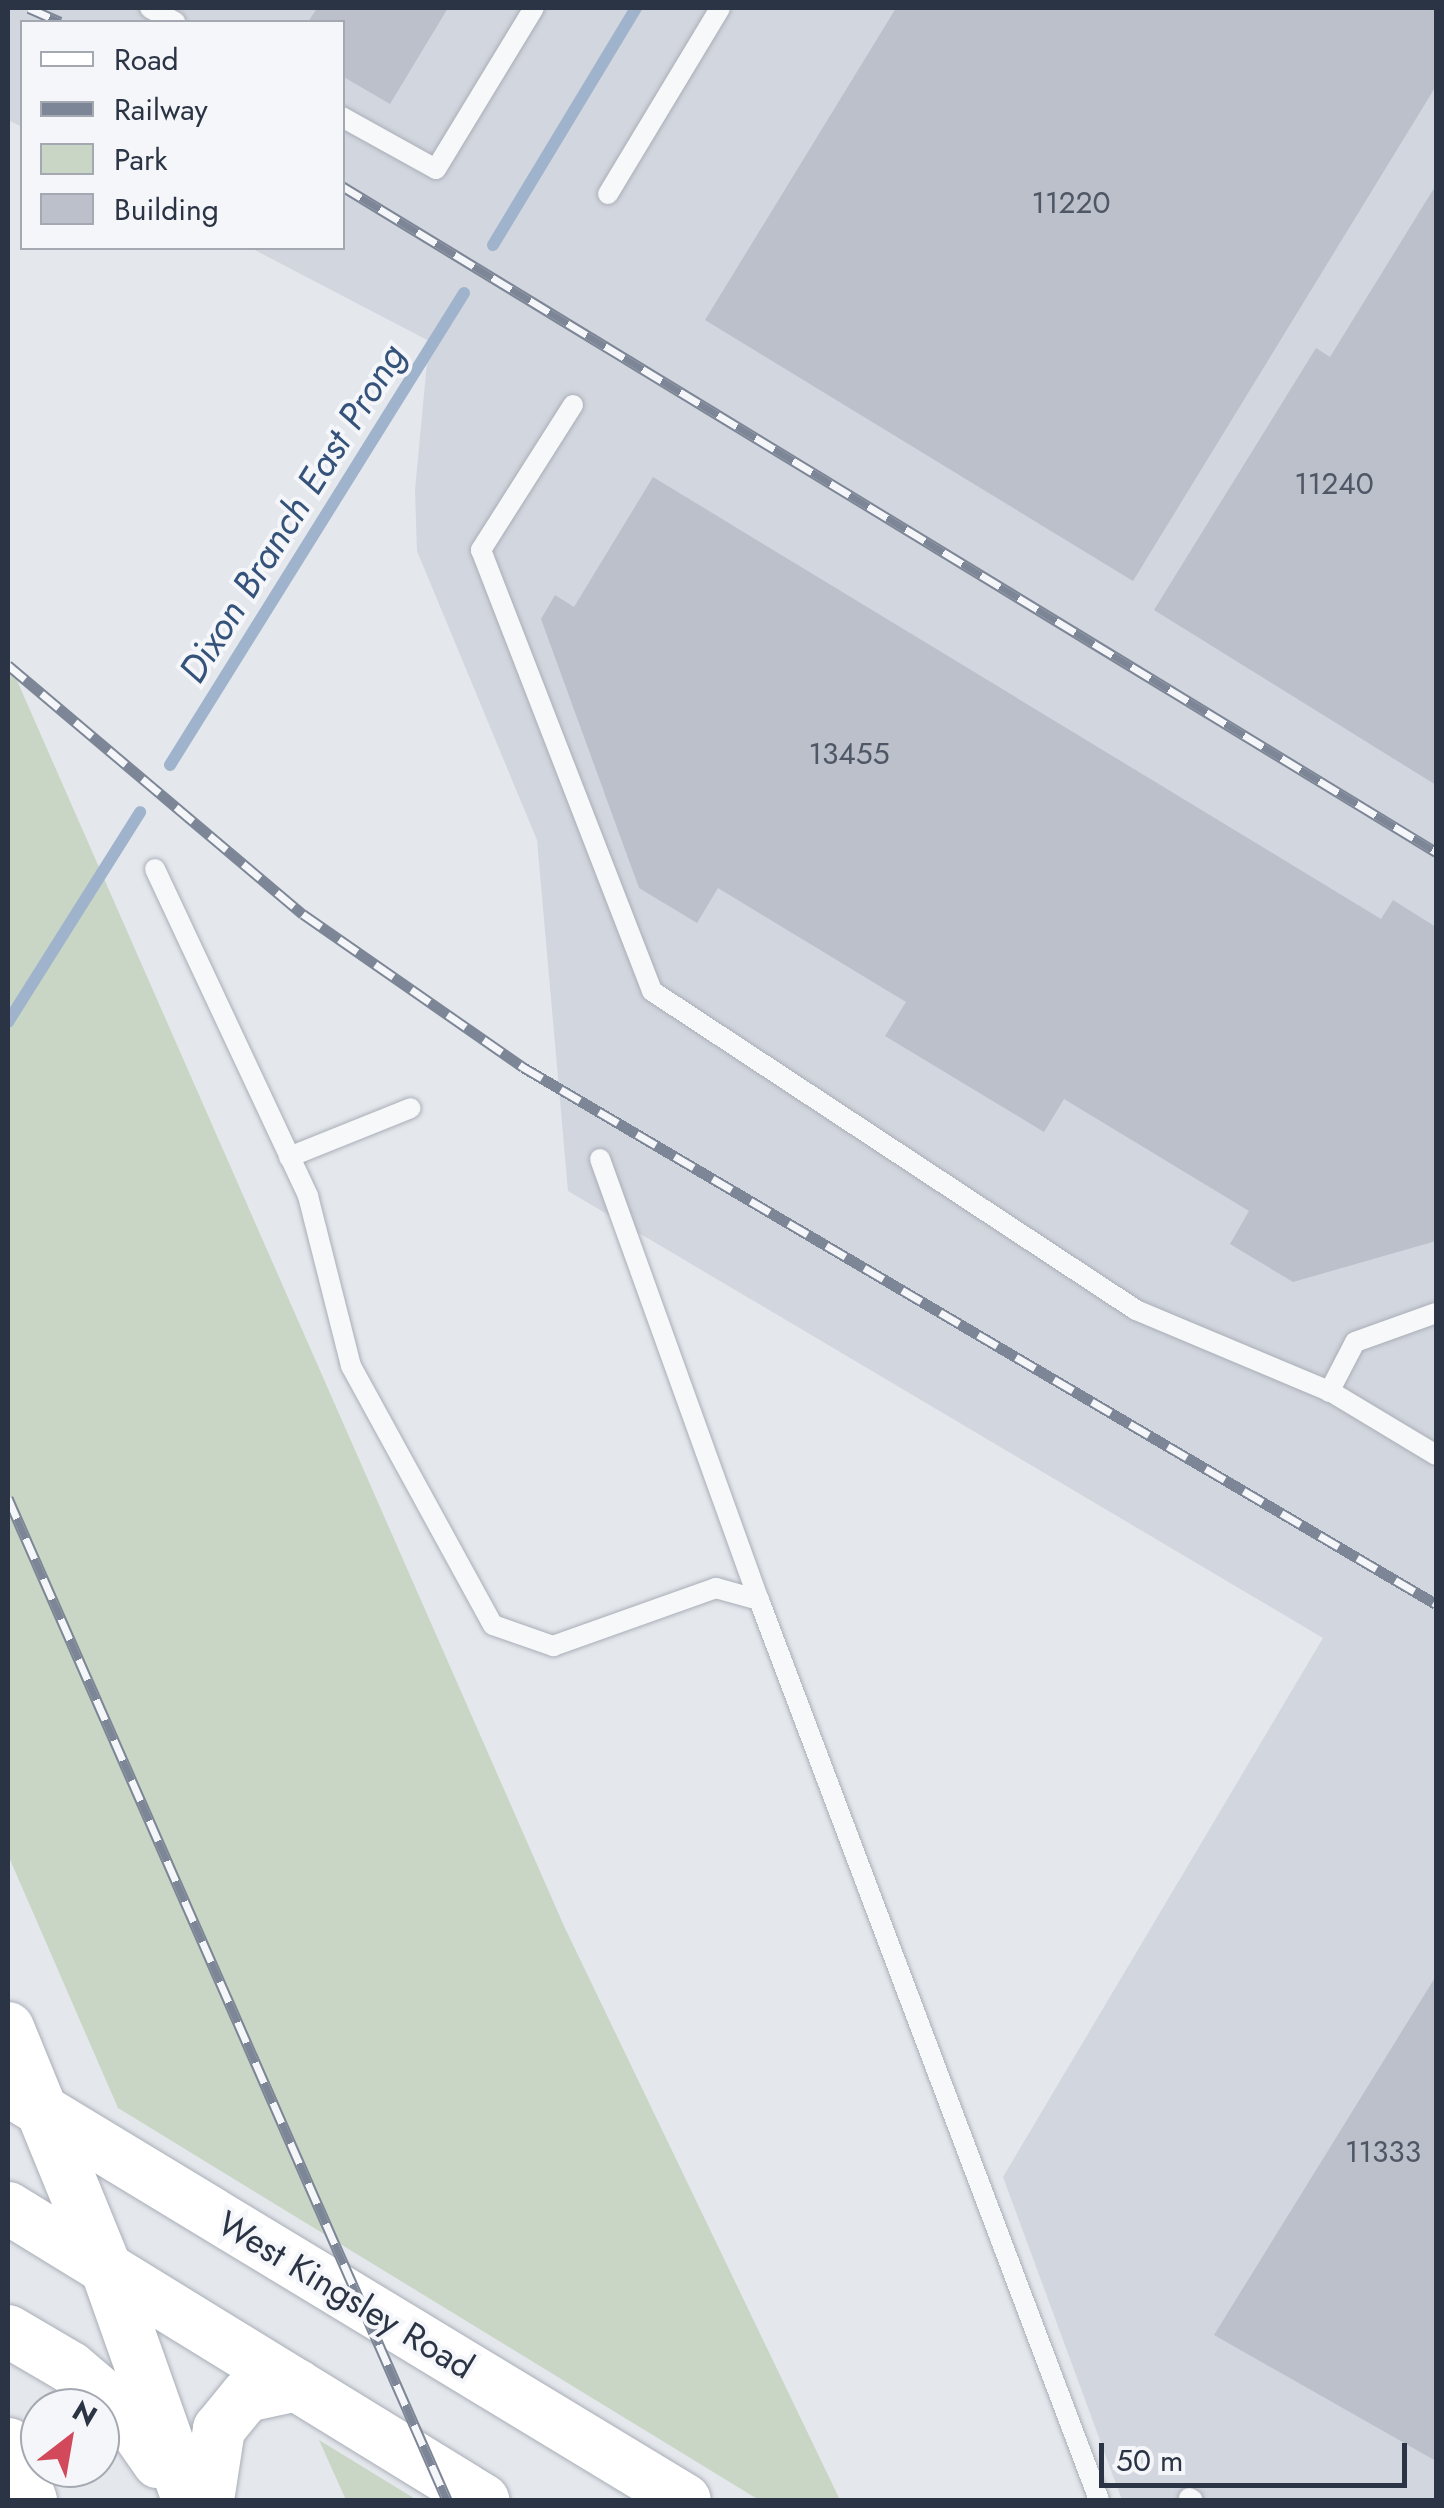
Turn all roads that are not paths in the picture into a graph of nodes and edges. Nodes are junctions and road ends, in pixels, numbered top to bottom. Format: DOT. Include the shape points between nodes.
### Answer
graph roads {
  1 [pos="150,8"];
  2 [pos="534,8"];
  3 [pos="720,8"];
  4 [pos="172,20"];
  5 [pos="345,119"];
  6 [pos="608,194"];
  7 [pos="573,406"];
  8 [pos="155,869"];
  9 [pos="411,1108"];
  10 [pos="290,1157"];
  11 [pos="600,1159"];
  12 [pos="1436,1313"];
  13 [pos="1330,1392"];
  14 [pos="1436,1455"];
  15 [pos="759,1600"];
  16 [pos="8,2028"];
  17 [pos="24,2100"];
  18 [pos="8,2208"];
  19 [pos="106,2268"];
  20 [pos="8,2331"];
  21 [pos="297,2385"];
  22 [pos="8,2445"];
  23 [pos="29,2500"];
  24 [pos="186,2500"];
  25 [pos="208,2500"];
  26 [pos="484,2500"];
  27 [pos="685,2500"];
  28 [pos="1100,2500"];
  1 -- 4 [label="lane"];
  2 -- 5 [label="lane" via="436,169"];
  3 -- 6 [label="lane"];
  7 -- 13 [label="lane" via="481,550 652,991 1136,1310"];
  8 -- 10 [label="lane"];
  9 -- 10 [label="lane"];
  10 -- 15 [label="lane" via="308,1196 351,1366 493,1624 552,1646 716,1588"];
  11 -- 15 [label="lane"];
  12 -- 13 [label="lane" via="1355,1342"];
  13 -- 14 [label="lane"];
  15 -- 28 [label="lane"];
  16 -- 17 [label="main road"];
  17 -- 19 [label="main road"];
  17 -- 27 [label="main road, West Kingsley Road"];
  18 -- 19 [label="main road"];
  19 -- 21 [label="main road"];
  19 -- 24 [label="main road"];
  20 -- 24 [label="main road" via="71,2368 124,2413"];
  21 -- 25 [label="main road" via="246,2396 219,2429"];
  21 -- 26 [label="main road"];
  22 -- 23 [label="highway"];
}
